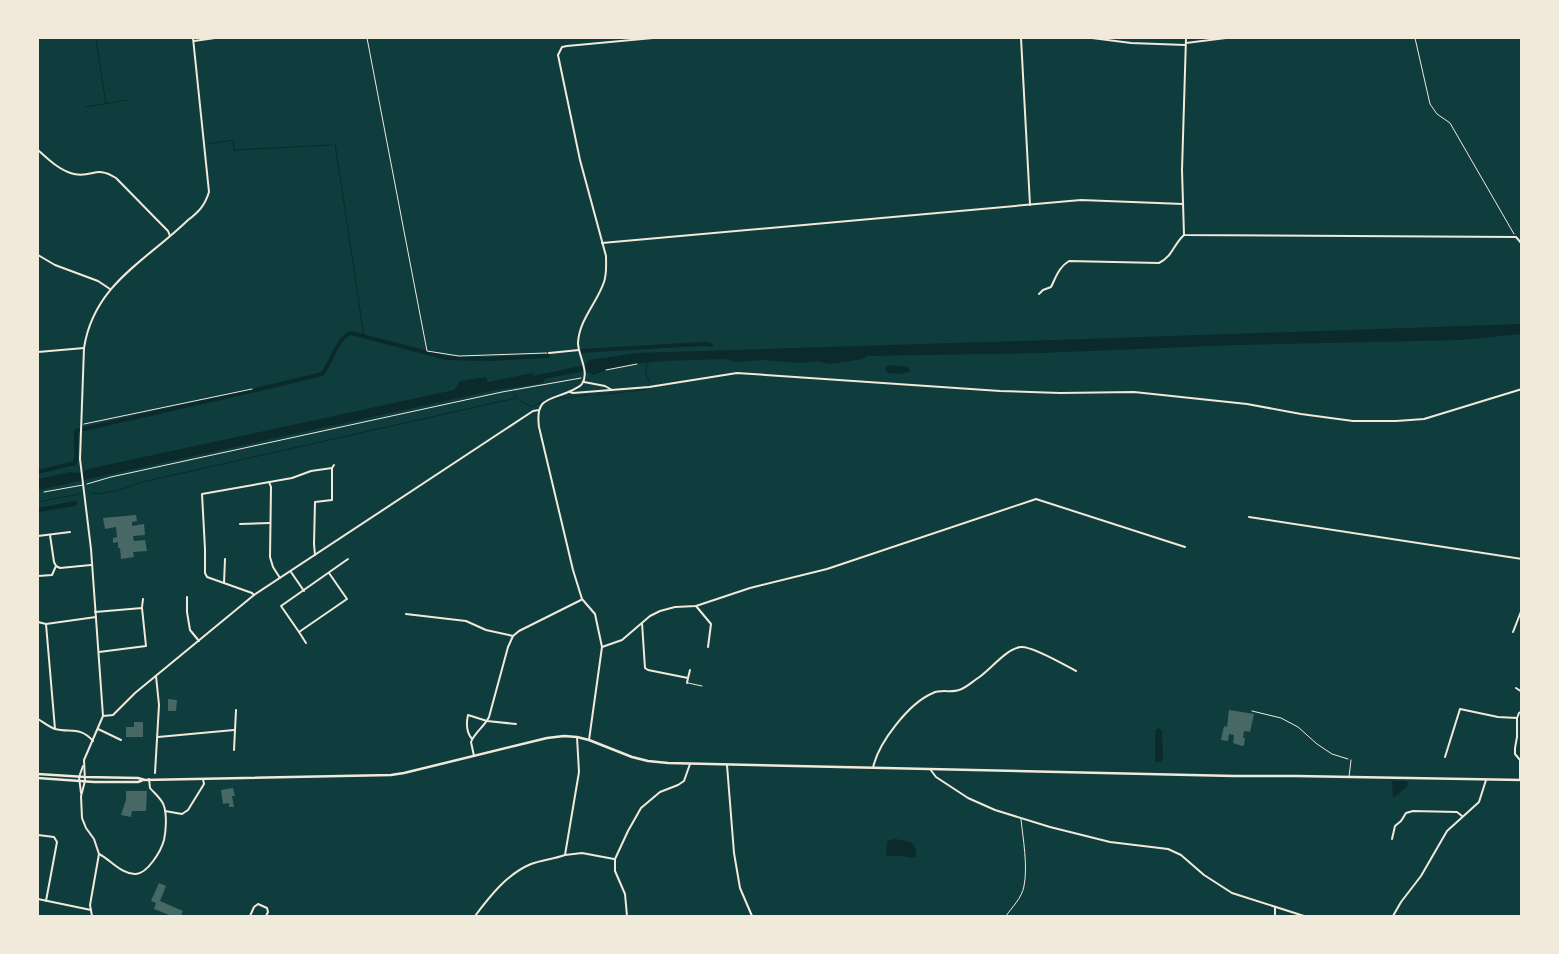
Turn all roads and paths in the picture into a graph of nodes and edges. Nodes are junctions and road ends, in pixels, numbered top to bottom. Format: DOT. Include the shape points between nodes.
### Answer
graph roads {
  1 [pos="215,38"];
  2 [pos="367,38"];
  3 [pos="653,38"];
  4 [pos="1021,38"];
  5 [pos="1092,38"];
  6 [pos="1186,38"];
  7 [pos="1226,38"];
  8 [pos="1415,38"];
  9 [pos="194,39"];
  10 [pos="1185,44"];
  11 [pos="38,150"];
  12 [pos="1182,204"];
  13 [pos="1030,205"];
  14 [pos="1184,235"];
  15 [pos="171,236"];
  16 [pos="1516,237"];
  17 [pos="602,243"];
  18 [pos="1522,244"];
  19 [pos="38,254"];
  20 [pos="110,289"];
  21 [pos="1039,294"];
  22 [pos="84,348"];
  23 [pos="579,350"];
  24 [pos="38,352"];
  25 [pos="550,353"];
  26 [pos="637,364"];
  27 [pos="606,370"];
  28 [pos="585,378"];
  29 [pos="583,382"];
  30 [pos="252,389"];
  31 [pos="1522,389"];
  32 [pos="612,390"];
  33 [pos="570,392"];
  34 [pos="539,410"];
  35 [pos="81,425"];
  36 [pos="334,465"];
  37 [pos="332,468"];
  38 [pos="269,482"];
  39 [pos="84,485"];
  40 [pos="44,492"];
  41 [pos="1249,517"];
  42 [pos="240,524"];
  43 [pos="270,524"];
  44 [pos="70,532"];
  45 [pos="50,535"];
  46 [pos="38,536"];
  47 [pos="1185,547"];
  48 [pos="315,555"];
  49 [pos="226,559"];
  50 [pos="348,559"];
  51 [pos="1522,559"];
  52 [pos="92,565"];
  53 [pos="56,566"];
  54 [pos="291,571"];
  55 [pos="330,573"];
  56 [pos="38,576"];
  57 [pos="280,578"];
  58 [pos="224,583"];
  59 [pos="304,591"];
  60 [pos="254,595"];
  61 [pos="187,597"];
  62 [pos="142,599"];
  63 [pos="582,599"];
  64 [pos="696,606"];
  65 [pos="142,608"];
  66 [pos="1522,609"];
  67 [pos="95,612"];
  68 [pos="406,614"];
  69 [pos="96,617"];
  70 [pos="38,622"];
  71 [pos="642,623"];
  72 [pos="46,624"];
  73 [pos="299,632"];
  74 [pos="1513,632"];
  75 [pos="513,636"];
  76 [pos="199,641"];
  77 [pos="306,643"];
  78 [pos="602,647"];
  79 [pos="708,647"];
  80 [pos="99,652"];
  81 [pos="690,670"];
  82 [pos="1076,671"];
  83 [pos="156,675"];
  84 [pos="688,678"];
  85 [pos="688,683"];
  86 [pos="702,686"];
  87 [pos="1516,688"];
  88 [pos="1522,692"];
  89 [pos="236,710"];
  90 [pos="1252,711"];
  91 [pos="1522,711"];
  92 [pos="103,716"];
  93 [pos="1517,718"];
  94 [pos="38,719"];
  95 [pos="487,721"];
  96 [pos="516,724"];
  97 [pos="55,729"];
  98 [pos="98,729"];
  99 [pos="234,730"];
  100 [pos="1522,736"];
  101 [pos="158,737"];
  102 [pos="577,737"];
  103 [pos="1517,737"];
  104 [pos="472,739"];
  105 [pos="93,740"];
  106 [pos="121,740"];
  107 [pos="589,740"];
  108 [pos="234,750"];
  109 [pos="474,756"];
  110 [pos="1445,757"];
  111 [pos="1351,760"];
  112 [pos="84,764"];
  113 [pos="690,764"];
  114 [pos="727,765"];
  115 [pos="873,768"];
  116 [pos="930,769"];
  117 [pos="155,773"];
  118 [pos="38,774"];
  119 [pos="79,777"];
  120 [pos="85,777"];
  121 [pos="1349,777"];
  122 [pos="38,778"];
  123 [pos="203,779"];
  124 [pos="145,780"];
  125 [pos="150,780"];
  126 [pos="1486,780"];
  127 [pos="1521,780"];
  128 [pos="79,781"];
  129 [pos="85,781"];
  130 [pos="81,796"];
  131 [pos="165,811"];
  132 [pos="1462,816"];
  133 [pos="1022,818"];
  134 [pos="38,836"];
  135 [pos="1392,839"];
  136 [pos="99,854"];
  137 [pos="565,855"];
  138 [pos="615,859"];
  139 [pos="38,899"];
  140 [pos="46,901"];
  141 [pos="1275,907"];
  142 [pos="91,910"];
  143 [pos="92,916"];
  144 [pos="250,916"];
  145 [pos="266,916"];
  146 [pos="475,916"];
  147 [pos="627,916"];
  148 [pos="752,916"];
  149 [pos="1006,916"];
  150 [pos="1274,916"];
  151 [pos="1304,916"];
  152 [pos="1394,916"];
  1 -- 9 [label="street"];
  2 -- 25 [label="path" via="428,351 459,356"];
  3 -- 17 [label="street" via="567,46 558,52 580,160"];
  4 -- 13 [label="street"];
  5 -- 10 [label="street"];
  6 -- 10 [label="street"];
  7 -- 10 [label="street"];
  8 -- 16 [label="path" via="1430,104 1450,123"];
  9 -- 15 [label="street" via="209,192 201,211"];
  10 -- 12 [label="street"];
  11 -- 15 [label="street" via="51,162 73,174 100,171 116,178"];
  12 -- 13 [label="street" via="1081,200"];
  12 -- 14 [label="street"];
  13 -- 17 [label="street"];
  14 -- 16 [label="street"];
  14 -- 21 [label="street" via="1167,259 1159,263 1069,261 1059,270 1050,287"];
  15 -- 20 [label="street"];
  16 -- 18 [label="street"];
  17 -- 23 [label="street" via="607,270 581,330"];
  19 -- 20 [label="street"];
  20 -- 22 [label="street" via="95,312"];
  22 -- 24 [label="street"];
  22 -- 35 [label="street"];
  23 -- 25 [label="street"];
  23 -- 28 [label="street"];
  26 -- 27 [label="path"];
  28 -- 29 [label="street"];
  28 -- 39 [label="path" via="510,390"];
  29 -- 32 [label="street"];
  29 -- 33 [label="street"];
  30 -- 35 [label="path"];
  31 -- 32 [label="street" via="1424,419 1396,421 1354,421 1247,404 1134,392 1000,391 737,373"];
  32 -- 33 [label="street"];
  33 -- 34 [label="street" via="554,396"];
  34 -- 48 [label="street"];
  34 -- 63 [label="street" via="539,428"];
  35 -- 39 [label="street" via="80,459"];
  36 -- 37 [label="street"];
  37 -- 38 [label="street"];
  37 -- 48 [label="street" via="332,500 315,502"];
  38 -- 43 [label="street"];
  38 -- 58 [label="street" via="202,494 205,573 207,577"];
  39 -- 40 [label="lane"];
  39 -- 52 [label="street"];
  41 -- 51 [label="street"];
  42 -- 43 [label="street"];
  43 -- 57 [label="street" via="270,557"];
  44 -- 45 [label="street"];
  45 -- 46 [label="street"];
  45 -- 53 [label="street"];
  47 -- 64 [label="street" via="1036,499 827,568"];
  48 -- 54 [label="street"];
  49 -- 58 [label="street"];
  50 -- 55 [label="street"];
  52 -- 53 [label="street"];
  52 -- 67 [label="street"];
  53 -- 56 [label="street" via="52,575"];
  54 -- 57 [label="street"];
  54 -- 59 [label="street"];
  55 -- 59 [label="street"];
  55 -- 73 [label="street" via="347,600"];
  57 -- 60 [label="street"];
  58 -- 60 [label="street"];
  59 -- 73 [label="street" via="281,606"];
  60 -- 76 [label="street"];
  61 -- 76 [label="street" via="190,630"];
  62 -- 65 [label="street"];
  63 -- 75 [label="street"];
  63 -- 78 [label="street" via="595,614"];
  64 -- 71 [label="street" via="660,611"];
  64 -- 79 [label="street" via="711,624"];
  65 -- 67 [label="street"];
  65 -- 80 [label="street" via="146,646"];
  66 -- 74 [label="street"];
  67 -- 69 [label="street"];
  68 -- 75 [label="street" via="466,622"];
  69 -- 72 [label="street"];
  69 -- 80 [label="street"];
  70 -- 72 [label="street"];
  71 -- 78 [label="street" via="622,640"];
  71 -- 84 [label="street" via="645,668"];
  72 -- 97 [label="street"];
  73 -- 77 [label="street"];
  75 -- 95 [label="street"];
  76 -- 83 [label="street"];
  78 -- 107 [label="street"];
  80 -- 92 [label="street"];
  81 -- 84 [label="street"];
  82 -- 115 [label="street" via="1038,652 1022,647 1012,650 960,690 936,692 917,703 882,744"];
  83 -- 92 [label="street" via="113,715"];
  83 -- 101 [label="street"];
  84 -- 85 [label="street"];
  85 -- 86 [label="lane"];
  87 -- 88 [label="street"];
  89 -- 99 [label="street"];
  90 -- 111 [label="path" via="1281,718 1332,754"];
  91 -- 93 [label="street"];
  92 -- 98 [label="street"];
  93 -- 103 [label="street"];
  93 -- 110 [label="street" via="1460,709"];
  94 -- 97 [label="street"];
  95 -- 96 [label="street"];
  95 -- 104 [label="street"];
  95 -- 104 [label="street" via="468,716 466,724"];
  97 -- 105 [label="street" via="78,732"];
  98 -- 105 [label="street"];
  98 -- 106 [label="street"];
  99 -- 101 [label="street"];
  99 -- 108 [label="street"];
  100 -- 103 [label="street"];
  101 -- 117 [label="street"];
  102 -- 107 [label="main road"];
  102 -- 109 [label="main road" via="547,738"];
  102 -- 137 [label="street" via="578,780"];
  103 -- 127 [label="street" via="1515,748 1520,760"];
  104 -- 109 [label="street"];
  105 -- 112 [label="street"];
  107 -- 113 [label="main road" via="648,761"];
  109 -- 123 [label="main road" via="391,775"];
  111 -- 121 [label="lane"];
  112 -- 119 [label="street"];
  112 -- 120 [label="street"];
  113 -- 114 [label="main road"];
  113 -- 138 [label="street" via="684,781 660,792 642,808"];
  114 -- 115 [label="main road"];
  114 -- 148 [label="street" via="734,853 740,888"];
  115 -- 116 [label="main road"];
  116 -- 121 [label="main road"];
  116 -- 133 [label="street" via="936,777 968,798"];
  118 -- 119 [label="main road"];
  119 -- 120 [label="main road"];
  119 -- 128 [label="street"];
  120 -- 124 [label="main road"];
  120 -- 129 [label="street"];
  121 -- 126 [label="main road"];
  122 -- 128 [label="main road"];
  123 -- 125 [label="main road"];
  123 -- 131 [label="street" via="204,784 188,810 182,814"];
  124 -- 125 [label="main road"];
  124 -- 129 [label="main road"];
  125 -- 131 [label="street" via="150,788 164,804"];
  126 -- 127 [label="main road"];
  126 -- 132 [label="street" via="1479,802"];
  128 -- 129 [label="main road"];
  128 -- 130 [label="street"];
  129 -- 130 [label="street"];
  130 -- 136 [label="street" via="82,818"];
  131 -- 136 [label="street" via="164,841 155,860 143,872 129,873"];
  132 -- 135 [label="street" via="1457,812 1406,813 1395,826"];
  132 -- 152 [label="street" via="1447,831"];
  133 -- 141 [label="street" via="1110,842 1168,849 1232,893"];
  133 -- 149 [label="lane" via="1024,887"];
  134 -- 140 [label="street" via="54,837 57,842"];
  136 -- 142 [label="street"];
  137 -- 138 [label="street" via="582,853"];
  137 -- 146 [label="street" via="531,864 515,873 501,884"];
  138 -- 147 [label="street" via="615,871 625,894"];
  139 -- 140 [label="street"];
  140 -- 142 [label="street"];
  141 -- 150 [label="street"];
  141 -- 151 [label="street"];
  142 -- 143 [label="street"];
  144 -- 145 [label="street" via="258,904 267,908"];
}
